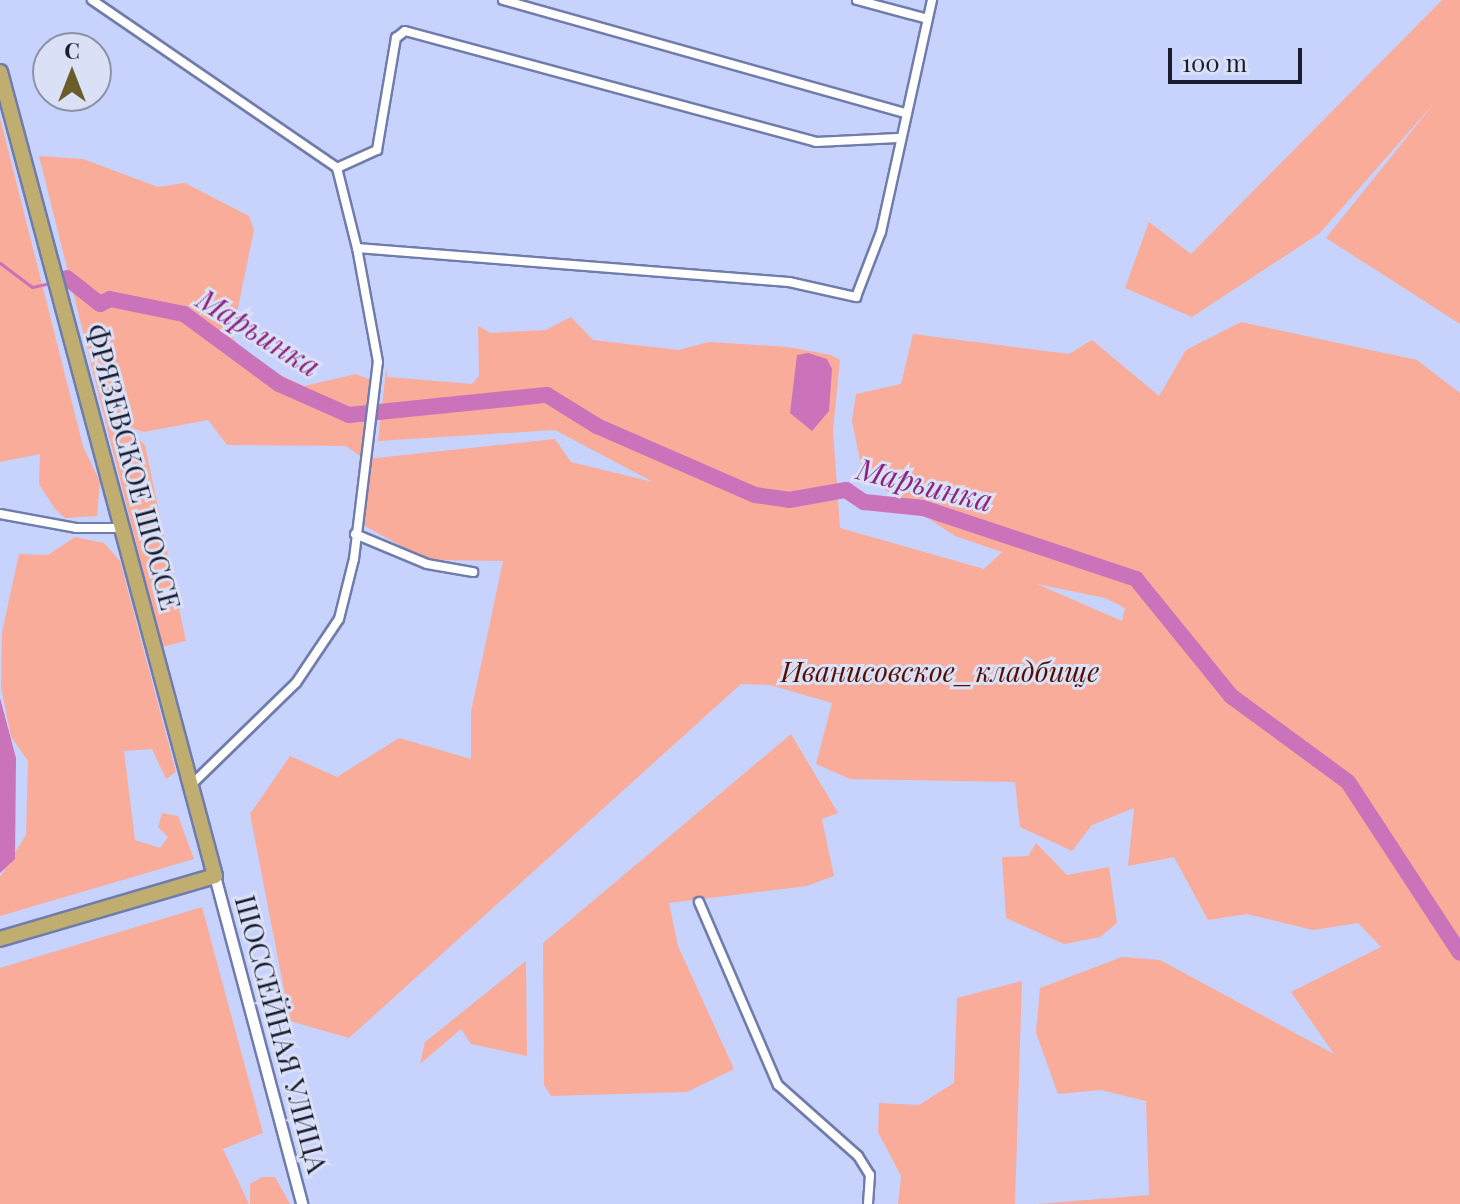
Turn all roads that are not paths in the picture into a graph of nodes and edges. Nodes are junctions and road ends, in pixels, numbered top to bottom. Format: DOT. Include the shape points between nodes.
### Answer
graph roads {
  1 [pos="92,0"];
  2 [pos="503,0"];
  3 [pos="857,0"];
  4 [pos="932,0"];
  5 [pos="928,19"];
  6 [pos="0,72"];
  7 [pos="904,113"];
  8 [pos="898,138"];
  9 [pos="337,168"];
  10 [pos="357,248"];
  11 [pos="0,514"];
  12 [pos="124,528"];
  13 [pos="355,534"];
  14 [pos="473,572"];
  15 [pos="191,785"];
  16 [pos="215,876"];
  17 [pos="699,902"];
  18 [pos="0,939"];
  19 [pos="302,1204"];
  20 [pos="868,1204"];
  1 -- 9 [label="street"];
  2 -- 7 [label="street"];
  3 -- 5 [label="street"];
  4 -- 5 [label="street"];
  5 -- 7 [label="street"];
  6 -- 12 [label="highway, ФРЯЗЕВСКОЕ ШОССЕ"];
  7 -- 8 [label="street"];
  8 -- 9 [label="street" via="816,142 405,31 396,38 377,150"];
  8 -- 10 [label="street" via="881,232 856,297 789,282"];
  9 -- 10 [label="street"];
  10 -- 13 [label="street" via="377,327 374,414"];
  11 -- 12 [label="street" via="90,530"];
  12 -- 15 [label="highway, ФРЯЗЕВСКОЕ ШОССЕ"];
  13 -- 14 [label="street" via="427,564"];
  13 -- 15 [label="street" via="348,590 329,642"];
  15 -- 16 [label="highway, ФРЯЗЕВСКОЕ ШОССЕ"];
  16 -- 18 [label="highway"];
  16 -- 19 [label="street, ШОССЕЙНАЯ УЛИЦА"];
  17 -- 20 [label="street" via="778,1085 858,1156 870,1175"];
}
